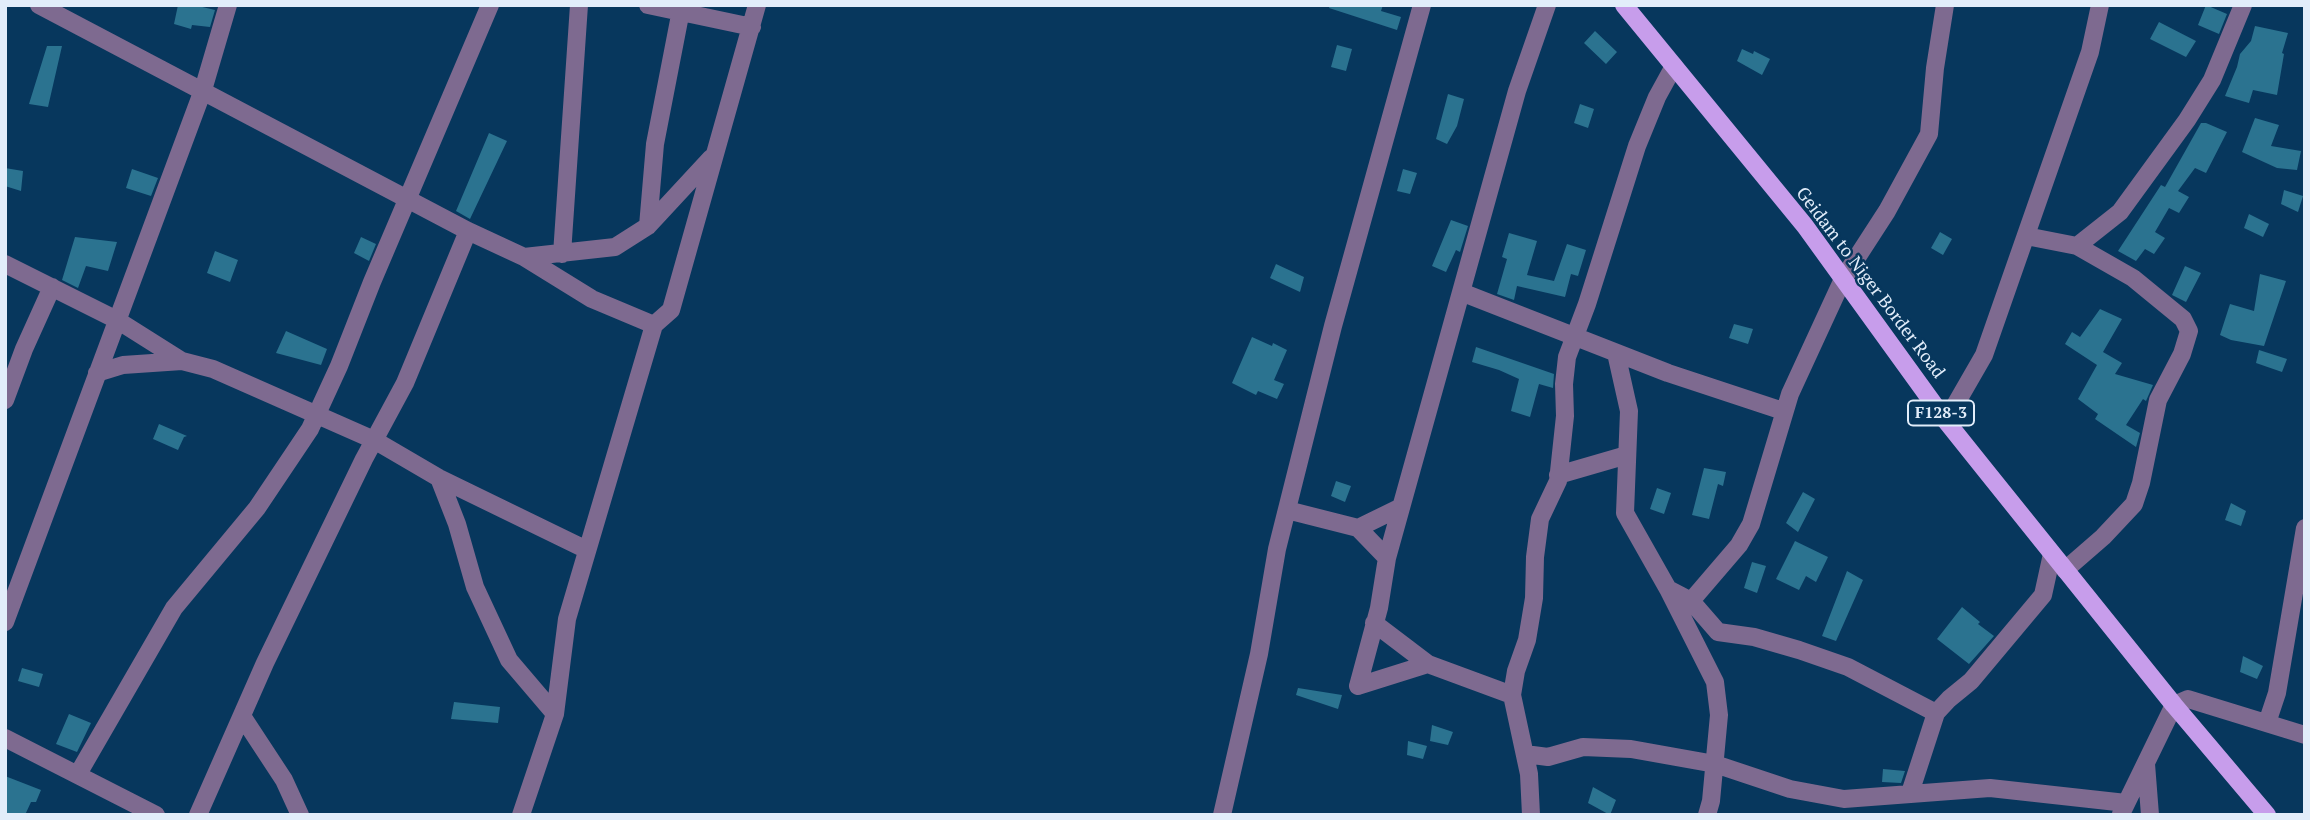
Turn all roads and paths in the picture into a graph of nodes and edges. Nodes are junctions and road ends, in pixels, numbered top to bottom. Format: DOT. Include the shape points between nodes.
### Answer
graph roads {
  1 [pos="39,5"];
  2 [pos="229,5"];
  3 [pos="490,5"];
  4 [pos="579,5"];
  5 [pos="648,5"];
  6 [pos="757,5"];
  7 [pos="1422,5"];
  8 [pos="1548,5"];
  9 [pos="1624,5"];
  10 [pos="1945,5"];
  11 [pos="2100,5"];
  12 [pos="2243,5"];
  13 [pos="681,8"];
  14 [pos="751,27"];
  15 [pos="1674,66"];
  16 [pos="203,90"];
  17 [pos="713,155"];
  18 [pos="407,197"];
  19 [pos="648,226"];
  20 [pos="468,231"];
  21 [pos="2026,236"];
  22 [pos="2077,246"];
  23 [pos="562,254"];
  24 [pos="524,257"];
  25 [pos="6,265"];
  26 [pos="1843,279"];
  27 [pos="52,287"];
  28 [pos="1461,292"];
  29 [pos="117,320"];
  30 [pos="654,325"];
  31 [pos="1574,337"];
  32 [pos="1616,353"];
  33 [pos="182,361"];
  34 [pos="97,373"];
  35 [pos="5,400"];
  36 [pos="1783,411"];
  37 [pos="317,413"];
  38 [pos="1946,421"];
  39 [pos="374,440"];
  40 [pos="1628,455"];
  41 [pos="1558,475"];
  42 [pos="439,478"];
  43 [pos="1401,507"];
  44 [pos="1287,510"];
  45 [pos="1358,528"];
  46 [pos="2305,528"];
  47 [pos="587,550"];
  48 [pos="2052,554"];
  49 [pos="1387,558"];
  50 [pos="2065,570"];
  51 [pos="1668,589"];
  52 [pos="10,592"];
  53 [pos="1691,601"];
  54 [pos="5,622"];
  55 [pos="1374,622"];
  56 [pos="1428,664"];
  57 [pos="1512,695"];
  58 [pos="2174,705"];
  59 [pos="555,713"];
  60 [pos="1936,713"];
  61 [pos="242,716"];
  62 [pos="2267,723"];
  63 [pos="2305,735"];
  64 [pos="5,738"];
  65 [pos="1525,754"];
  66 [pos="1714,764"];
  67 [pos="2146,764"];
  68 [pos="78,774"];
  69 [pos="1910,793"];
  70 [pos="2123,809"];
  71 [pos="156,815"];
  72 [pos="198,815"];
  73 [pos="300,815"];
  74 [pos="521,815"];
  75 [pos="1222,815"];
  76 [pos="1531,815"];
  77 [pos="1707,815"];
  78 [pos="2150,815"];
  79 [pos="2267,815"];
  1 -- 16 [label="street"];
  2 -- 16 [label="street"];
  3 -- 18 [label="street"];
  4 -- 23 [label="street"];
  5 -- 13 [label="street"];
  6 -- 14 [label="street"];
  7 -- 44 [label="street"];
  8 -- 28 [label="street" via="1517,91"];
  9 -- 15 [label="main road, Geidam to Niger Border Road / F128-3"];
  10 -- 26 [label="street" via="1929,134"];
  11 -- 21 [label="street" via="2090,52"];
  12 -- 22 [label="street" via="2212,80 2187,120 2120,212"];
  13 -- 14 [label="street"];
  13 -- 19 [label="street" via="655,144"];
  14 -- 17 [label="street"];
  15 -- 26 [label="main road, Geidam to Niger Border Road / F128-3"];
  15 -- 31 [label="street" via="1637,146"];
  16 -- 18 [label="street"];
  16 -- 29 [label="street"];
  17 -- 19 [label="street"];
  17 -- 30 [label="street" via="671,310"];
  18 -- 20 [label="street"];
  18 -- 37 [label="street"];
  19 -- 23 [label="street" via="614,247"];
  20 -- 24 [label="street"];
  20 -- 39 [label="street" via="405,383"];
  21 -- 22 [label="street"];
  21 -- 38 [label="street" via="1984,355"];
  22 -- 50 [label="street" via="2133,278 2183,319 2189,331 2158,400 2134,504"];
  23 -- 24 [label="street"];
  24 -- 30 [label="street" via="593,299"];
  25 -- 27 [label="street"];
  26 -- 36 [label="street"];
  26 -- 38 [label="main road, Geidam to Niger Border Road / F128-3"];
  27 -- 29 [label="street"];
  27 -- 35 [label="street"];
  28 -- 31 [label="street"];
  28 -- 43 [label="street"];
  29 -- 33 [label="street"];
  29 -- 34 [label="street"];
  30 -- 47 [label="street"];
  31 -- 32 [label="street"];
  31 -- 41 [label="street" via="1567,357"];
  32 -- 36 [label="street"];
  32 -- 40 [label="street" via="1629,411"];
  33 -- 34 [label="street" via="123,365"];
  33 -- 37 [label="street" via="213,369"];
  34 -- 52 [label="street"];
  36 -- 53 [label="street" via="1751,524"];
  37 -- 39 [label="street"];
  37 -- 68 [label="street" via="257,508 174,608"];
  38 -- 48 [label="main road, Geidam to Niger Border Road / F128-3"];
  39 -- 42 [label="street"];
  39 -- 61 [label="street"];
  40 -- 41 [label="street"];
  40 -- 51 [label="street" via="1625,513"];
  41 -- 57 [label="street" via="1540,519 1534,598"];
  42 -- 47 [label="street"];
  42 -- 59 [label="street" via="475,587 509,660"];
  43 -- 45 [label="street"];
  43 -- 49 [label="street"];
  44 -- 45 [label="street"];
  44 -- 75 [label="street"];
  45 -- 49 [label="street"];
  46 -- 62 [label="street" via="2277,693"];
  47 -- 59 [label="street" via="567,619"];
  48 -- 50 [label="main road, Geidam to Niger Border Road / F128-3"];
  48 -- 60 [label="street" via="2043,595 1971,681"];
  49 -- 55 [label="street"];
  50 -- 58 [label="main road, Geidam to Niger Border Road / F128-3"];
  51 -- 53 [label="street"];
  51 -- 66 [label="street" via="1715,682 1719,715"];
  52 -- 54 [label="street"];
  53 -- 60 [label="street" via="1718,632 1754,637 1848,667"];
  55 -- 56 [label="street"];
  55 -- 56 [label="street" via="1358,686"];
  56 -- 57 [label="street"];
  57 -- 65 [label="street"];
  58 -- 62 [label="street" via="2188,699"];
  58 -- 67 [label="street"];
  58 -- 79 [label="main road, Geidam to Niger Border Road / F128-3"];
  59 -- 74 [label="street"];
  60 -- 69 [label="street"];
  61 -- 72 [label="street"];
  61 -- 73 [label="street" via="284,780"];
  62 -- 63 [label="street"];
  64 -- 68 [label="street"];
  65 -- 66 [label="street" via="1548,757 1583,747 1631,749"];
  65 -- 76 [label="street"];
  66 -- 69 [label="street" via="1790,789 1844,799"];
  66 -- 77 [label="street"];
  67 -- 70 [label="street"];
  67 -- 78 [label="street"];
  68 -- 71 [label="street"];
  69 -- 70 [label="street" via="1990,788"];
}
